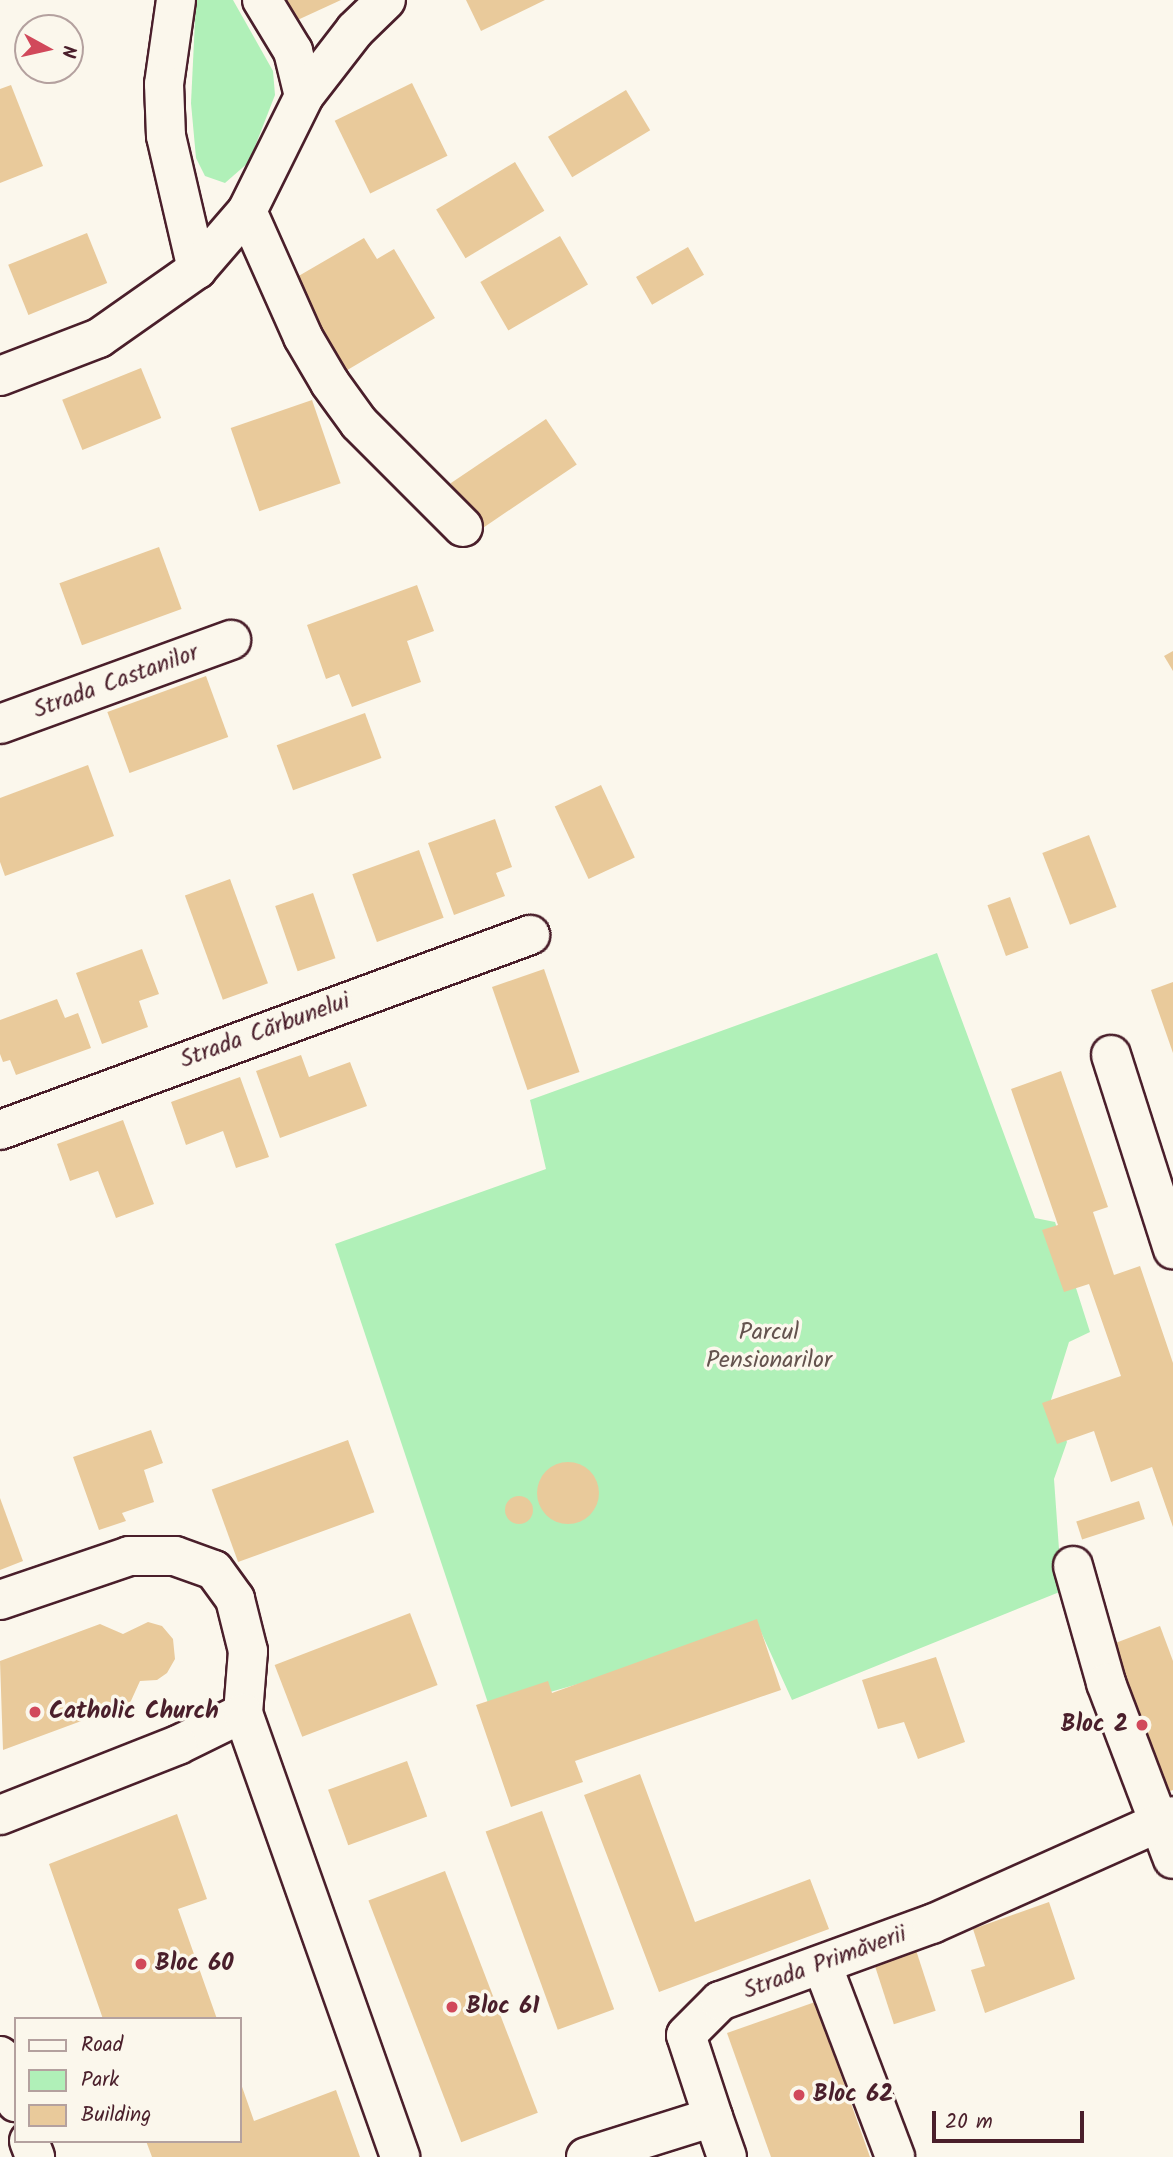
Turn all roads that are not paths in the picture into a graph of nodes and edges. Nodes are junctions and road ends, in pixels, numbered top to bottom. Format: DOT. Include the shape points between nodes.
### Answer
graph roads {
  1 [pos="176,0"];
  2 [pos="262,0"];
  3 [pos="386,0"];
  4 [pos="304,96"];
  5 [pos="247,211"];
  6 [pos="197,269"];
  7 [pos="0,376"];
  8 [pos="463,527"];
  9 [pos="232,640"];
  10 [pos="0,724"];
  11 [pos="530,935"];
  12 [pos="1111,1055"];
  13 [pos="0,1130"];
  14 [pos="1173,1249"];
  15 [pos="1073,1566"];
  16 [pos="0,1600"];
  17 [pos="243,1713"];
  18 [pos="0,1815"];
  19 [pos="1166,1818"];
  20 [pos="1173,1859"];
  21 [pos="823,1967"];
  22 [pos="0,2056"];
  23 [pos="14,2096"];
  24 [pos="713,2117"];
  25 [pos="400,2157"];
  26 [pos="586,2157"];
  27 [pos="727,2157"];
  28 [pos="895,2157"];
  1 -- 6 [label="street" via="164,85 166,136"];
  2 -- 4 [label="street" via="293,51"];
  3 -- 4 [label="street" via="355,30"];
  4 -- 5 [label="street"];
  5 -- 6 [label="street"];
  5 -- 8 [label="street" via="303,337 330,383 359,423"];
  6 -- 7 [label="street" via="99,338"];
  9 -- 10 [label="street, Strada Castanilor"];
  11 -- 13 [label="street, Strada Cărbunelui"];
  12 -- 14 [label="street"];
  15 -- 19 [label="street" via="1106,1684"];
  16 -- 17 [label="street" via="129,1556 175,1556 214,1570 235,1598 248,1651"];
  17 -- 18 [label="street" via="178,1745"];
  17 -- 25 [label="street"];
  19 -- 20 [label="street"];
  19 -- 21 [label="street, Strada Primăverii" via="1053,1872"];
  21 -- 24 [label="street, Strada Primăverii" via="720,2001 686,2035"];
  21 -- 28 [label="street"];
  22 -- 23 [label="street"];
  24 -- 26 [label="street"];
  24 -- 27 [label="street"];
}
